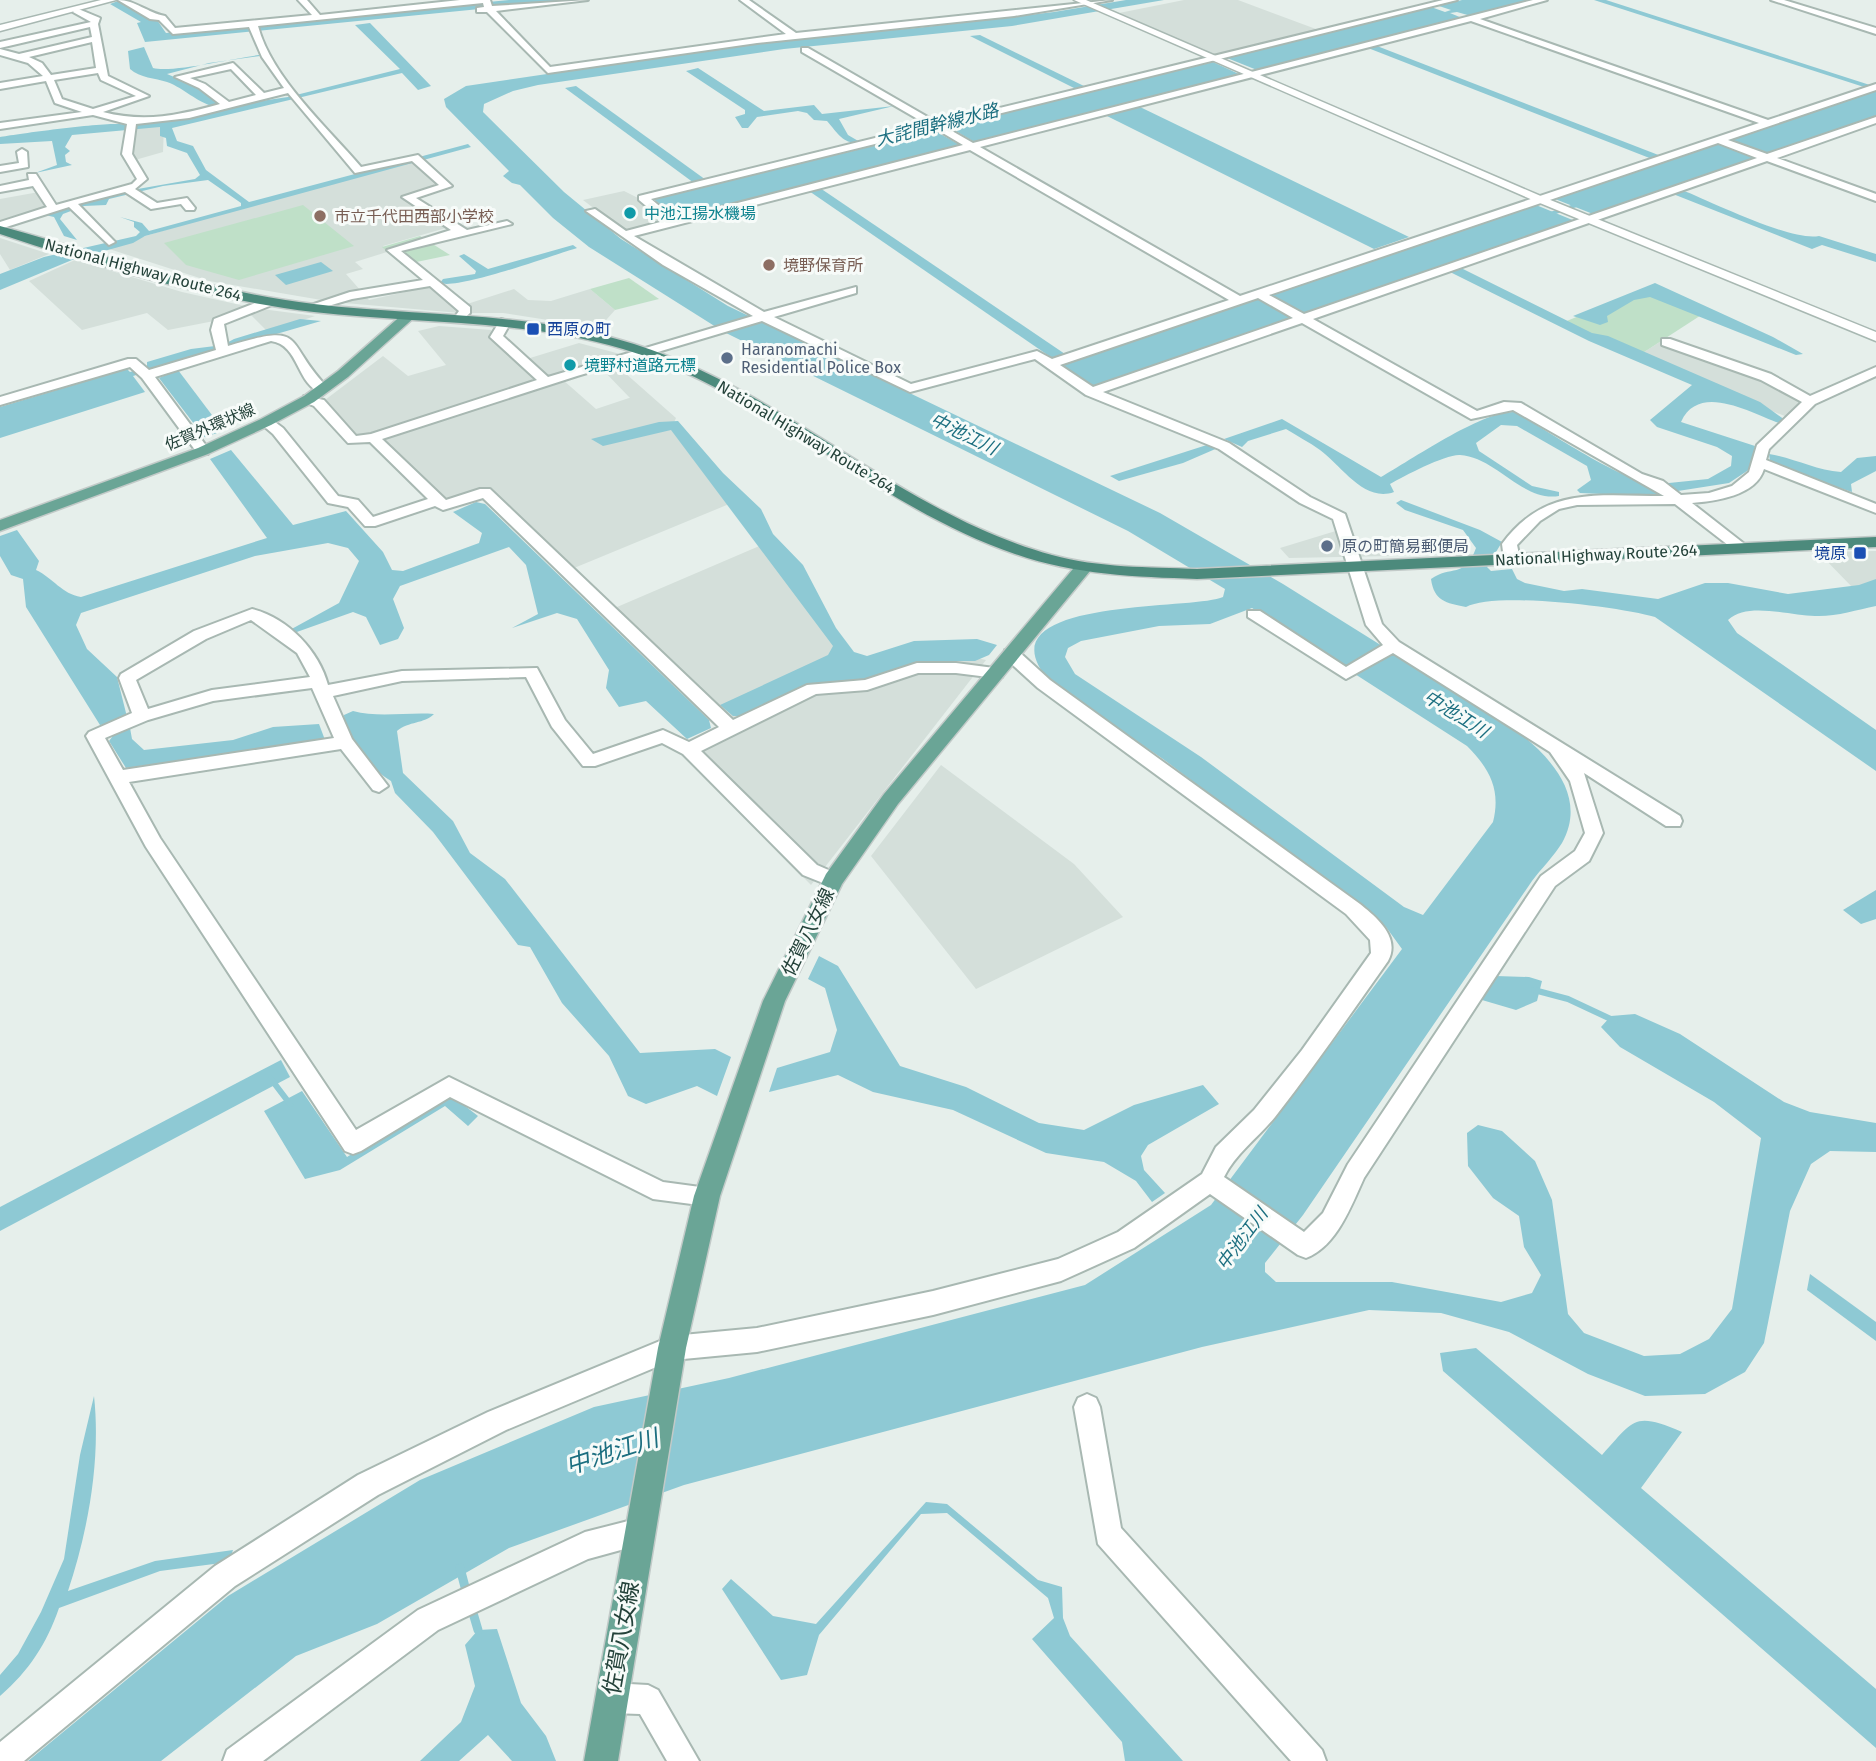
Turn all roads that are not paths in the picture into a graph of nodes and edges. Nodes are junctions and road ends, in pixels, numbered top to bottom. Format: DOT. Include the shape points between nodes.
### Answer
graph roads {
  1 [pos="113,0"];
  2 [pos="122,0"];
  3 [pos="302,0"];
  4 [pos="584,0"];
  5 [pos="744,0"];
  6 [pos="1108,0"];
  7 [pos="1453,0"];
  8 [pos="1543,0"];
  9 [pos="1775,0"];
  10 [pos="1083,2"];
  11 [pos="487,4"];
  12 [pos="1432,5"];
  13 [pos="76,10"];
  14 [pos="318,17"];
  15 [pos="1471,19"];
  16 [pos="94,24"];
  17 [pos="0,28"];
  18 [pos="253,28"];
  19 [pos="1876,31"];
  20 [pos="794,36"];
  21 [pos="97,38"];
  22 [pos="0,45"];
  23 [pos="805,50"];
  24 [pos="0,52"];
  25 [pos="19,57"];
  26 [pos="1213,58"];
  27 [pos="0,61"];
  28 [pos="101,70"];
  29 [pos="1251,75"];
  30 [pos="50,78"];
  31 [pos="0,86"];
  32 [pos="1876,87"];
  33 [pos="293,94"];
  34 [pos="264,97"];
  35 [pos="219,105"];
  36 [pos="92,112"];
  37 [pos="1876,120"];
  38 [pos="1768,123"];
  39 [pos="132,125"];
  40 [pos="0,126"];
  41 [pos="939,127"];
  42 [pos="1719,140"];
  43 [pos="974,146"];
  44 [pos="22,152"];
  45 [pos="1770,158"];
  46 [pos="0,169"];
  47 [pos="0,189"];
  48 [pos="132,191"];
  49 [pos="1876,198"];
  50 [pos="1539,199"];
  51 [pos="75,206"];
  52 [pos="190,208"];
  53 [pos="53,209"];
  54 [pos="592,211"];
  55 [pos="1589,219"];
  56 [pos="673,223"];
  57 [pos="507,224"];
  58 [pos="0,228"];
  59 [pos="460,231"];
  60 [pos="624,235"];
  61 [pos="109,242"];
  62 [pos="432,282"];
  63 [pos="852,290"];
  64 [pos="1257,293"];
  65 [pos="1238,300"];
  66 [pos="268,302"];
  67 [pos="315,308"];
  68 [pos="409,316"];
  69 [pos="761,316"];
  70 [pos="460,318"];
  71 [pos="1305,320"];
  72 [pos="505,322"];
  73 [pos="1876,337"];
  74 [pos="1666,342"];
  75 [pos="222,348"];
  76 [pos="648,352"];
  77 [pos="1059,361"];
  78 [pos="144,371"];
  79 [pos="1876,371"];
  80 [pos="547,382"];
  81 [pos="1091,392"];
  82 [pos="315,394"];
  83 [pos="0,401"];
  84 [pos="1810,401"];
  85 [pos="266,422"];
  86 [pos="373,438"];
  87 [pos="203,451"];
  88 [pos="1762,463"];
  89 [pos="1670,492"];
  90 [pos="436,501"];
  91 [pos="1876,509"];
  92 [pos="0,526"];
  93 [pos="1876,542"];
  94 [pos="1742,548"];
  95 [pos="1512,559"];
  96 [pos="1084,567"];
  97 [pos="1355,567"];
  98 [pos="1254,614"];
  99 [pos="1393,646"];
  100 [pos="1011,654"];
  101 [pos="996,673"];
  102 [pos="319,687"];
  103 [pos="142,716"];
  104 [pos="722,720"];
  105 [pos="342,743"];
  106 [pos="1556,748"];
  107 [pos="689,750"];
  108 [pos="119,777"];
  109 [pos="379,786"];
  110 [pos="1673,821"];
  111 [pos="833,880"];
  112 [pos="1210,1181"];
  113 [pos="707,1196"];
  114 [pos="670,1358"];
  115 [pos="1087,1407"];
  116 [pos="641,1523"];
  117 [pos="611,1698"];
  118 [pos="0,1761"];
  119 [pos="238,1761"];
  120 [pos="601,1761"];
  121 [pos="684,1761"];
  122 [pos="1311,1761"];
  1 -- 13 [label="street"];
  2 -- 18 [label="street" via="153,18 162,18 173,31"];
  3 -- 14 [label="street"];
  4 -- 11 [label="street"];
  5 -- 20 [label="street"];
  6 -- 10 [label="street"];
  7 -- 12 [label="street"];
  8 -- 15 [label="street"];
  9 -- 19 [label="street"];
  10 -- 20 [label="street"];
  10 -- 26 [label="street"];
  11 -- 14 [label="street"];
  11 -- 18 [label="street"];
  11 -- 20 [label="street" via="548,70"];
  12 -- 15 [label="street"];
  12 -- 26 [label="street"];
  13 -- 16 [label="street" via="97,20"];
  13 -- 17 [label="street"];
  14 -- 18 [label="street"];
  15 -- 29 [label="street"];
  15 -- 38 [label="street"];
  16 -- 21 [label="street"];
  16 -- 22 [label="street"];
  18 -- 33 [label="street"];
  21 -- 25 [label="street"];
  21 -- 28 [label="street"];
  23 -- 41 [label="street"];
  24 -- 25 [label="street"];
  25 -- 27 [label="street"];
  25 -- 30 [label="street" via="35,60"];
  26 -- 29 [label="street"];
  26 -- 41 [label="street"];
  28 -- 30 [label="street"];
  28 -- 36 [label="street" via="104,78 144,96"];
  29 -- 43 [label="street"];
  29 -- 50 [label="street"];
  30 -- 31 [label="street"];
  30 -- 36 [label="street" via="58,100"];
  32 -- 38 [label="street"];
  33 -- 34 [label="street"];
  33 -- 59 [label="street" via="359,171 417,160 447,186 407,197"];
  34 -- 35 [label="street"];
  34 -- 35 [label="street" via="233,66 180,77 202,86"];
  35 -- 39 [label="street"];
  36 -- 39 [label="street"];
  36 -- 40 [label="street"];
  37 -- 45 [label="street"];
  38 -- 42 [label="street"];
  39 -- 48 [label="street" via="127,154 142,179"];
  41 -- 43 [label="street"];
  41 -- 56 [label="street" via="643,198"];
  42 -- 45 [label="street"];
  42 -- 50 [label="street"];
  43 -- 56 [label="street"];
  43 -- 65 [label="street"];
  44 -- 46 [label="street" via="24,165"];
  45 -- 49 [label="street"];
  45 -- 55 [label="street"];
  47 -- 53 [label="street" via="34,179"];
  48 -- 51 [label="street"];
  48 -- 52 [label="street" via="155,207 183,200"];
  50 -- 55 [label="street"];
  50 -- 64 [label="street"];
  51 -- 53 [label="street"];
  51 -- 61 [label="street"];
  53 -- 58 [label="street"];
  54 -- 60 [label="street"];
  55 -- 71 [label="street"];
  55 -- 73 [label="street"];
  56 -- 60 [label="street"];
  57 -- 59 [label="street" via="475,234"];
  58 -- 66 [label="highway, National Highway Route 264" via="188,285"];
  59 -- 62 [label="street" via="393,250"];
  60 -- 69 [label="street"];
  62 -- 67 [label="street" via="350,296"];
  62 -- 70 [label="street" via="466,310"];
  63 -- 69 [label="street"];
  64 -- 65 [label="street"];
  64 -- 71 [label="street"];
  65 -- 77 [label="street"];
  66 -- 67 [label="highway, National Highway Route 264"];
  66 -- 75 [label="street" via="218,322"];
  67 -- 68 [label="highway, National Highway Route 264"];
  68 -- 70 [label="highway, National Highway Route 264"];
  68 -- 82 [label="main road, 佐賀外環状線"];
  69 -- 76 [label="street"];
  69 -- 77 [label="street" via="910,388 1037,355"];
  70 -- 72 [label="highway, National Highway Route 264"];
  71 -- 81 [label="street"];
  71 -- 89 [label="street" via="1476,416 1516,406"];
  72 -- 76 [label="highway, National Highway Route 264" via="585,334"];
  72 -- 80 [label="street" via="496,337"];
  74 -- 84 [label="street" via="1766,377"];
  75 -- 78 [label="street"];
  75 -- 82 [label="street" via="282,337 289,341 315,385"];
  76 -- 80 [label="street"];
  76 -- 96 [label="highway, National Highway Route 264" via="723,387 934,513 1015,547"];
  77 -- 81 [label="street"];
  78 -- 83 [label="street" via="132,362"];
  78 -- 87 [label="street"];
  79 -- 84 [label="street"];
  80 -- 86 [label="street"];
  81 -- 97 [label="street" via="1219,443 1340,517"];
  82 -- 85 [label="main road, 佐賀外環状線"];
  82 -- 86 [label="street" via="354,440"];
  84 -- 88 [label="street" via="1762,448"];
  85 -- 87 [label="main road, 佐賀外環状線"];
  85 -- 90 [label="street" via="333,500 353,503 370,523"];
  86 -- 90 [label="street"];
  87 -- 92 [label="main road, 佐賀外環状線"];
  88 -- 89 [label="street" via="1737,490"];
  88 -- 91 [label="street"];
  89 -- 94 [label="street"];
  89 -- 95 [label="street" via="1657,502 1578,499 1553,506 1527,523 1509,544"];
  90 -- 104 [label="street" via="443,506 485,492"];
  93 -- 94 [label="highway, National Highway Route 264"];
  94 -- 95 [label="highway, National Highway Route 264"];
  95 -- 97 [label="highway, National Highway Route 264"];
  96 -- 97 [label="highway, National Highway Route 264" via="1197,574"];
  96 -- 100 [label="main road, 佐賀八女線"];
  97 -- 99 [label="street" via="1374,625"];
  98 -- 99 [label="street" via="1346,674"];
  99 -- 106 [label="street"];
  100 -- 101 [label="main road, 佐賀八女線"];
  100 -- 112 [label="street" via="1044,684 1353,909 1377,928 1383,942 1381,955 1310,1056 1262,1117 1224,1154"];
  101 -- 104 [label="street" via="917,668 867,685 813,689"];
  101 -- 111 [label="main road, 佐賀八女線" via="891,799"];
  102 -- 103 [label="street" via="212,696"];
  102 -- 103 [label="street" via="316,669 297,641 251,614 200,635 127,678"];
  102 -- 105 [label="street"];
  102 -- 107 [label="street" via="402,676 530,672 558,723 589,762 663,736"];
  103 -- 108 [label="street" via="95,736"];
  104 -- 107 [label="street"];
  105 -- 108 [label="street"];
  105 -- 109 [label="street"];
  106 -- 110 [label="street"];
  106 -- 112 [label="street" via="1579,780 1594,833 1582,856 1548,881 1356,1171 1331,1221 1306,1247"];
  107 -- 111 [label="street" via="810,870"];
  108 -- 113 [label="street" via="153,842 353,1144 449,1086 661,1192"];
  111 -- 113 [label="main road, 佐賀八女線" via="774,1001"];
  112 -- 114 [label="street" via="1126,1240 1061,1270 933,1303"];
  113 -- 114 [label="main road, 佐賀八女線"];
  114 -- 116 [label="main road, 佐賀八女線"];
  114 -- 118 [label="street" via="497,1421 368,1485 225,1576"];
  115 -- 122 [label="street" via="1108,1534"];
  116 -- 117 [label="main road, 佐賀八女線"];
  116 -- 119 [label="street" via="428,1620"];
  117 -- 120 [label="main road, 佐賀八女線"];
  117 -- 121 [label="street" via="648,1700"];
}
